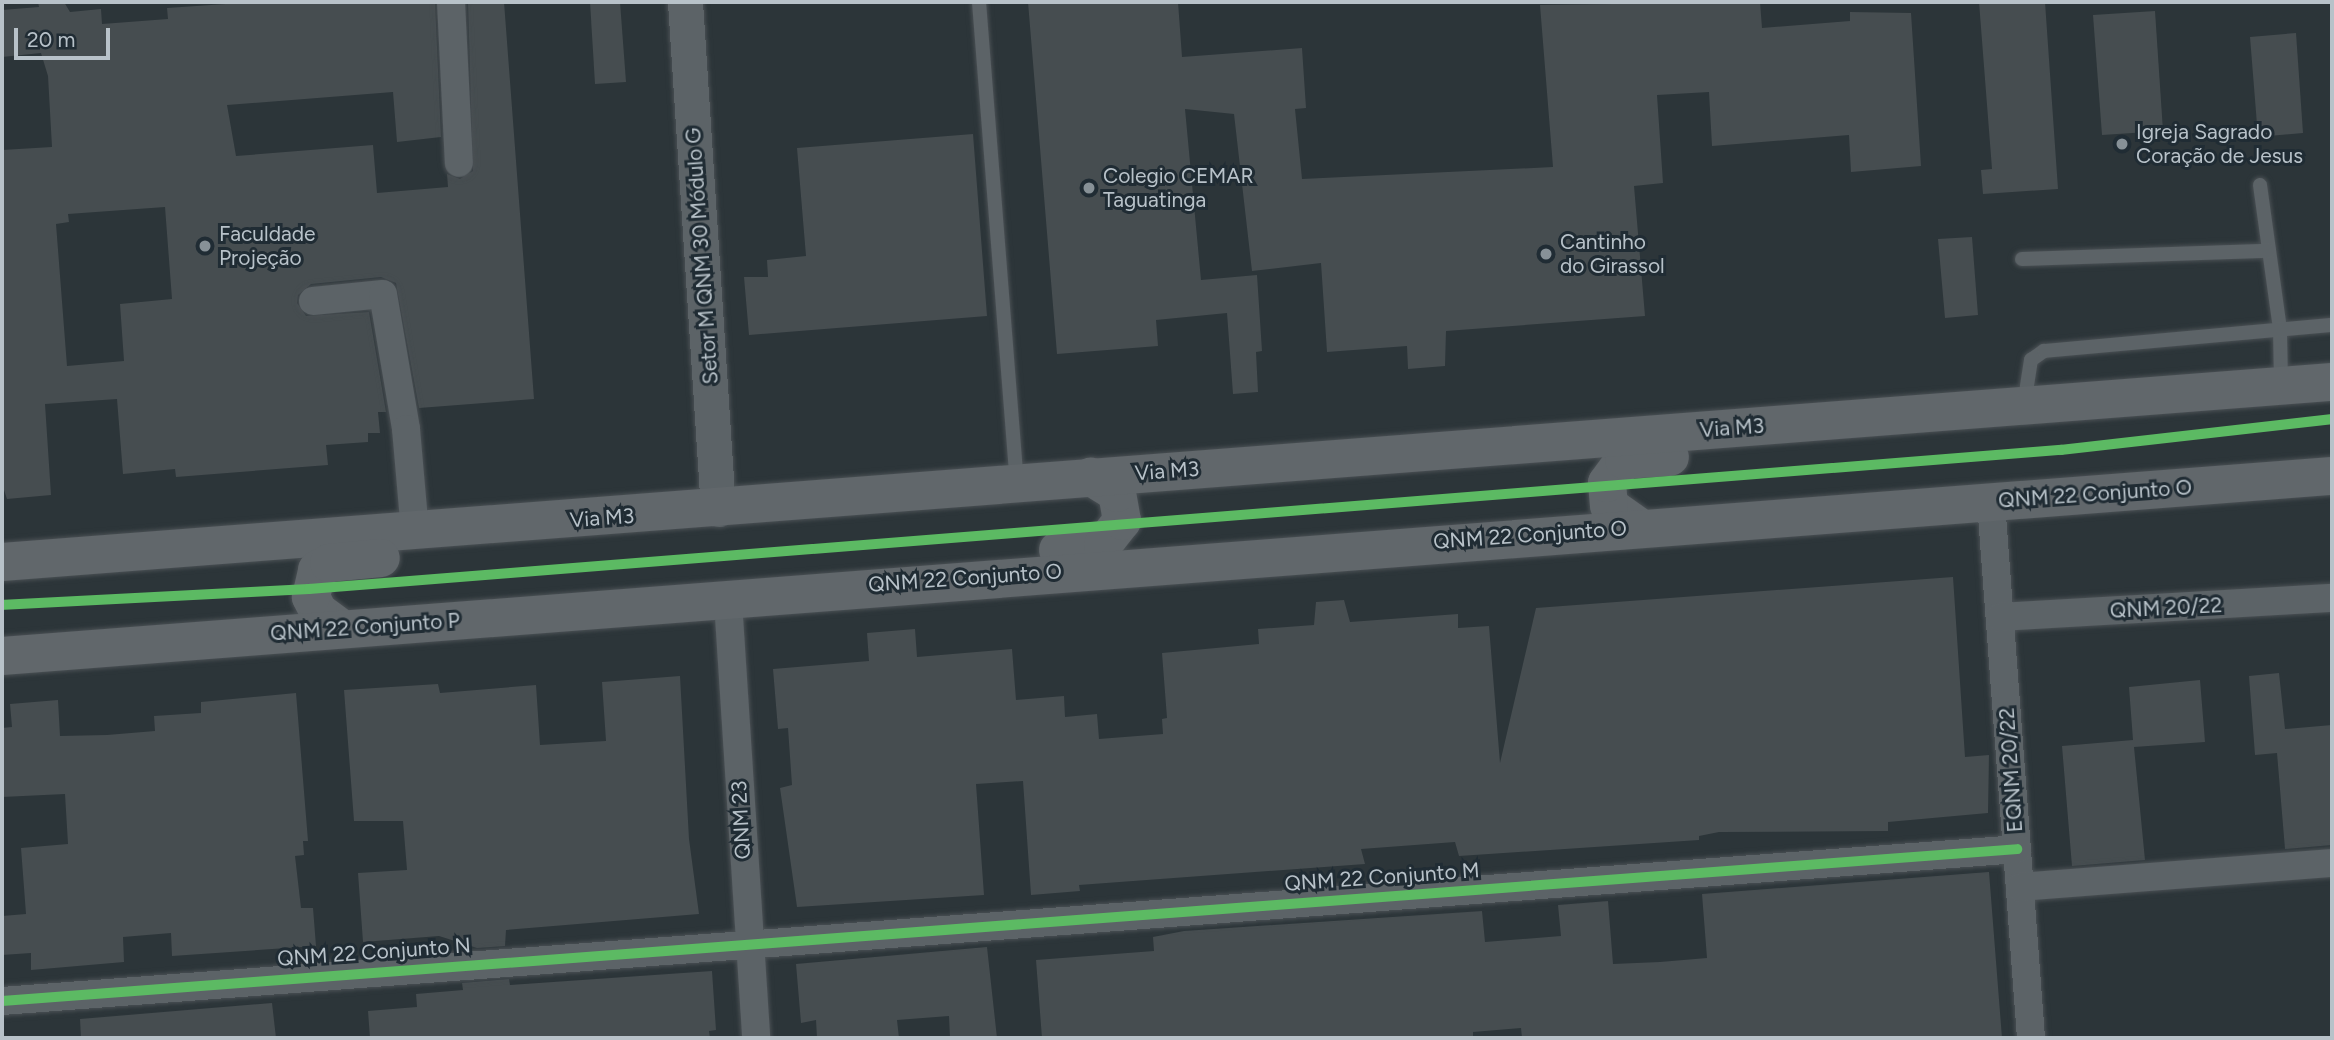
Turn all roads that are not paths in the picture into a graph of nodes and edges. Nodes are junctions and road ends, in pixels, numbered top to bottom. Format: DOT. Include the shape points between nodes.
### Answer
graph roads {
  1 [pos="451,2"];
  2 [pos="685,2"];
  3 [pos="979,2"];
  4 [pos="459,163"];
  5 [pos="2260,185"];
  6 [pos="2269,251"];
  7 [pos="2022,259"];
  8 [pos="313,302"];
  9 [pos="2332,325"];
  10 [pos="2280,330"];
  11 [pos="2332,382"];
  12 [pos="2281,385"];
  13 [pos="2024,405"];
  14 [pos="1877,417"];
  15 [pos="2332,476"];
  16 [pos="1091,477"];
  17 [pos="1017,483"];
  18 [pos="1991,502"];
  19 [pos="718,509"];
  20 [pos="617,516"];
  21 [pos="1638,526"];
  22 [pos="415,531"];
  23 [pos="2,562"];
  24 [pos="808,590"];
  25 [pos="2332,598"];
  26 [pos="728,601"];
  27 [pos="2000,617"];
  28 [pos="341,628"];
  29 [pos="2,656"];
  30 [pos="2017,849"];
  31 [pos="2332,863"];
  32 [pos="2020,887"];
  33 [pos="749,943"];
  34 [pos="2,1001"];
  35 [pos="756,1038"];
  36 [pos="2031,1038"];
  1 -- 4 [label="street"];
  2 -- 19 [label="street, Setor M QNM 30 Módulo G"];
  3 -- 17 [label="lane"];
  5 -- 6 [label="lane"];
  6 -- 7 [label="lane"];
  6 -- 10 [label="lane"];
  8 -- 22 [label="street" via="383,294 406,429"];
  9 -- 10 [label="lane"];
  10 -- 12 [label="lane"];
  10 -- 13 [label="lane" via="2044,351 2031,360"];
  11 -- 12 [label="main road, Via M3"];
  12 -- 13 [label="main road, Via M3"];
  13 -- 14 [label="main road, Via M3"];
  14 -- 16 [label="main road, Via M3"];
  14 -- 21 [label="main road" via="1782,447 1625,460 1610,475 1605,495 1622,519"];
  15 -- 18 [label="main road, QNM 22 Conjunto O"];
  16 -- 17 [label="main road, Via M3"];
  16 -- 24 [label="main road" via="1117,493 1123,511 1118,531 1103,545 933,563"];
  17 -- 19 [label="main road, Via M3"];
  18 -- 21 [label="main road, QNM 22 Conjunto O"];
  18 -- 27 [label="street, EQNM 20/22"];
  19 -- 20 [label="main road, Via M3"];
  20 -- 22 [label="main road, Via M3"];
  20 -- 28 [label="main road" via="498,546 329,563 317,570 309,589 318,611"];
  21 -- 24 [label="main road, QNM 22 Conjunto O"];
  22 -- 23 [label="main road, Via M3"];
  24 -- 26 [label="main road, QNM 22 Conjunto O"];
  25 -- 27 [label="street, QNM 20/22"];
  26 -- 28 [label="main road, QNM 22 Conjunto P"];
  26 -- 33 [label="street, QNM 23"];
  27 -- 30 [label="street, EQNM 20/22"];
  28 -- 29 [label="main road, QNM 22 Conjunto P"];
  30 -- 32 [label="street, EQNM 20/22"];
  30 -- 33 [label="street, QNM 22 Conjunto M"];
  31 -- 32 [label="street"];
  32 -- 36 [label="street, EQNM 20/22"];
  33 -- 34 [label="street, QNM 22 Conjunto N"];
  33 -- 35 [label="street, QNM 23"];
}
